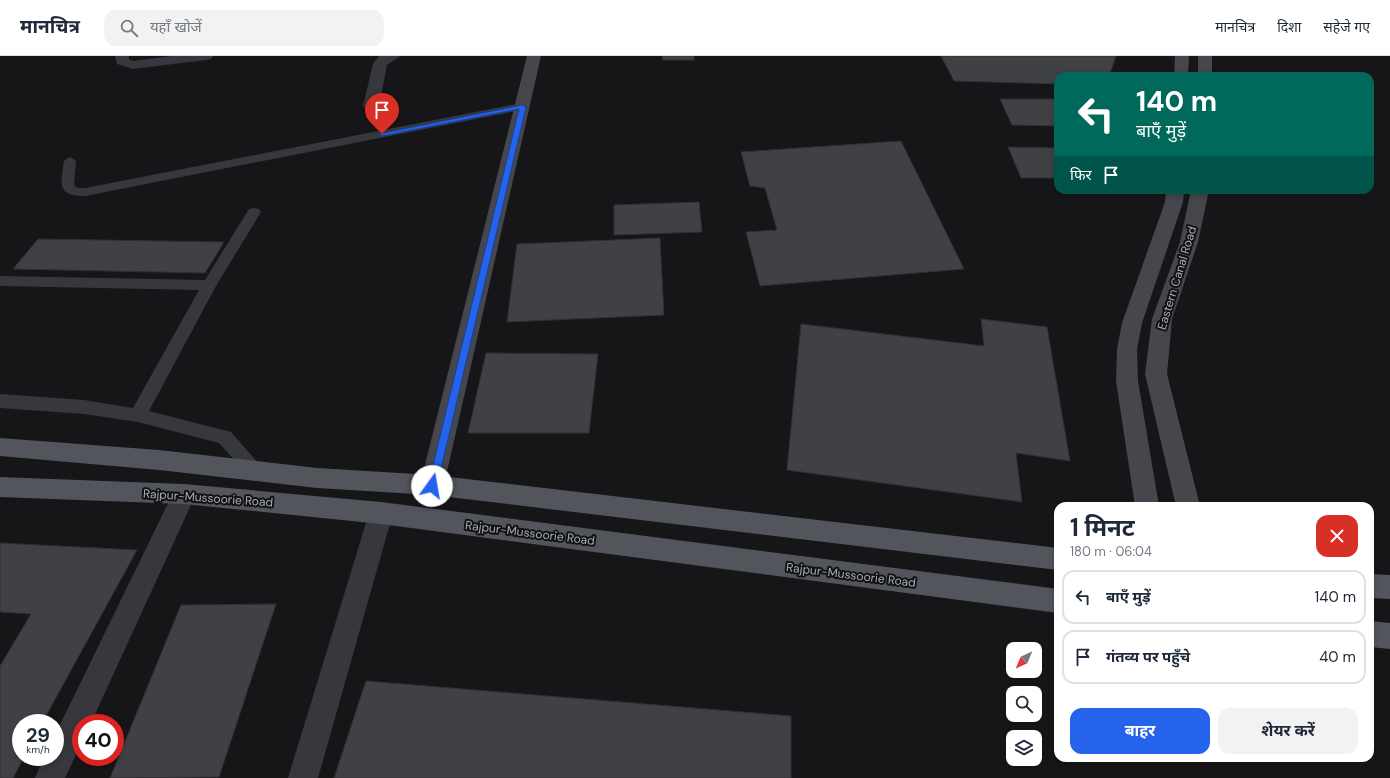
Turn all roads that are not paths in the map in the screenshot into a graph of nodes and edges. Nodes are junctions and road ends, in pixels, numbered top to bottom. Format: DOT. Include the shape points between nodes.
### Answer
graph roads {
  1 [pos="122,56"];
  2 [pos="206,56"];
  3 [pos="393,56"];
  4 [pos="534,56"];
  5 [pos="1182,56"];
  6 [pos="1205,56"];
  7 [pos="1181,72"];
  8 [pos="1205,72"];
  9 [pos="371,106"];
  10 [pos="522,107"];
  11 [pos="70,161"];
  12 [pos="1175,194"];
  13 [pos="1199,194"];
  14 [pos="254,212"];
  15 [pos="0,281"];
  16 [pos="209,286"];
  17 [pos="0,401"];
  18 [pos="138,415"];
  19 [pos="0,447"];
  20 [pos="254,470"];
  21 [pos="432,486"];
  22 [pos="0,487"];
  23 [pos="184,494"];
  24 [pos="1146,502"];
  25 [pos="1187,502"];
  26 [pos="381,513"];
  27 [pos="1054,560"];
  28 [pos="1374,586"];
  29 [pos="1390,587"];
  30 [pos="1054,600"];
  31 [pos="1374,634"];
  32 [pos="1390,636"];
  33 [pos="50,778"];
  34 [pos="303,778"];
  1 -- 2 [label="street" via="122,61 133,65"];
  3 -- 9 [label="street" via="385,58 380,64"];
  4 -- 10 [label="main road"];
  5 -- 7 [label="main road"];
  6 -- 8 [label="main road"];
  10 -- 11 [label="lane" via="85,192 74,192 67,185"];
  10 -- 21 [label="main road"];
  12 -- 24 [label="main road, Eastern Canal Road" via="1142,289 1127,349 1127,380"];
  13 -- 25 [label="main road, Eastern Canal Road" via="1189,242 1162,319 1156,374"];
  14 -- 16 [label="lane"];
  15 -- 16 [label="lane"];
  16 -- 18 [label="lane"];
  17 -- 18 [label="lane" via="84,407"];
  18 -- 20 [label="lane" via="225,437"];
  19 -- 20 [label="main road"];
  20 -- 21 [label="main road" via="317,478"];
  21 -- 27 [label="main road"];
  22 -- 23 [label="main road, Rajpur-Mussoorie Road"];
  23 -- 26 [label="main road, Rajpur-Mussoorie Road"];
  23 -- 33 [label="street"];
  26 -- 30 [label="main road, Rajpur-Mussoorie Road"];
  26 -- 34 [label="street"];
  28 -- 29 [label="main road"];
  31 -- 32 [label="main road"];
}
